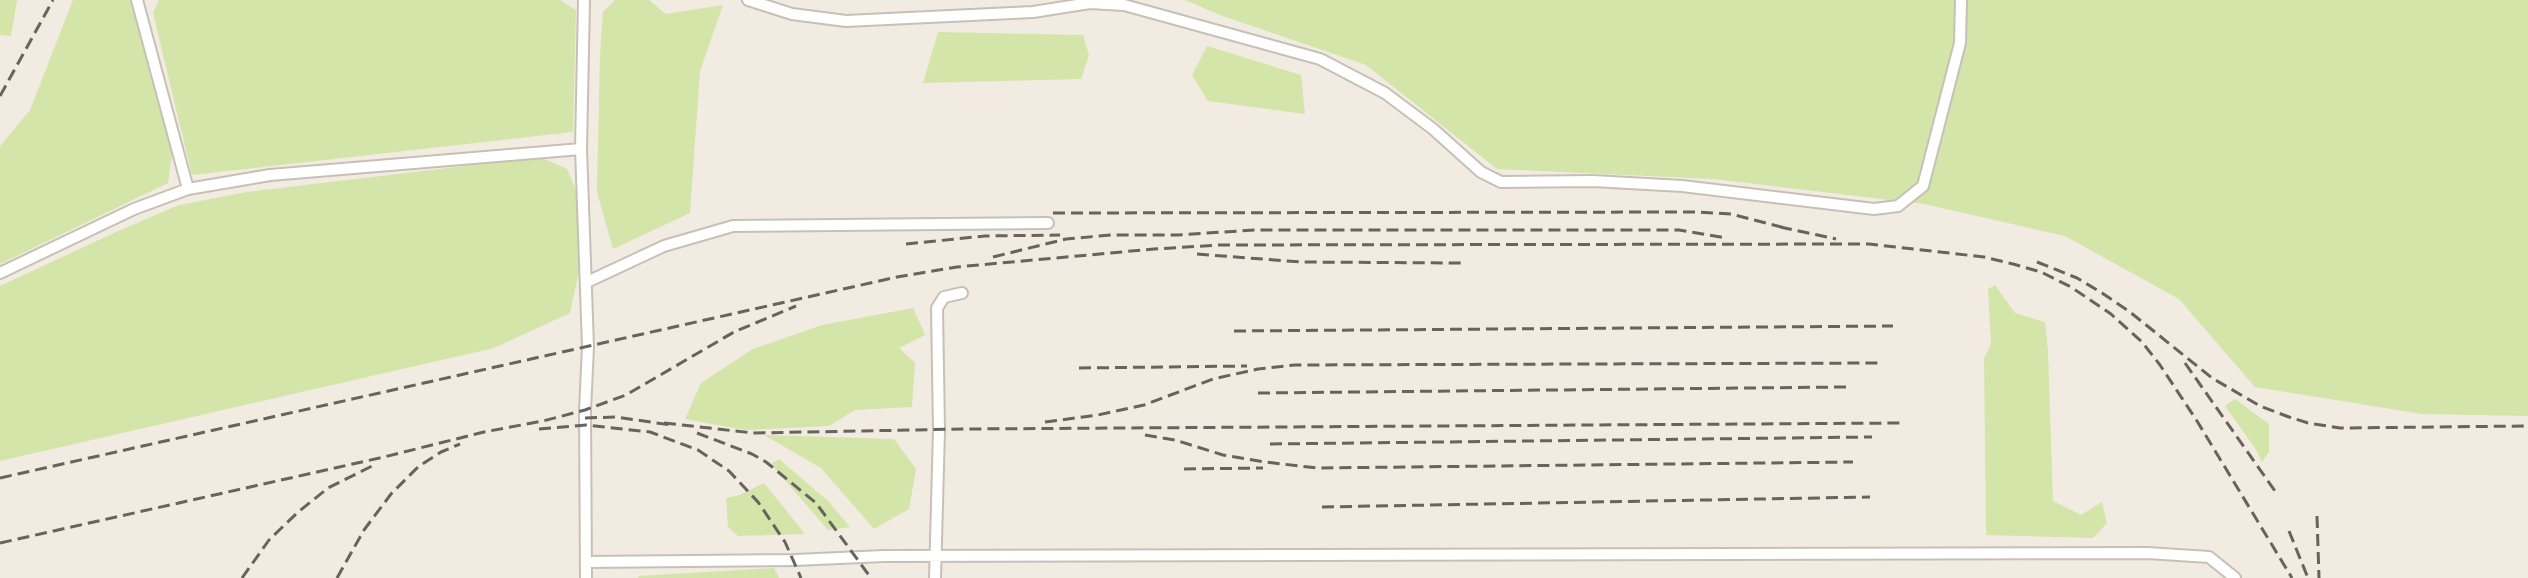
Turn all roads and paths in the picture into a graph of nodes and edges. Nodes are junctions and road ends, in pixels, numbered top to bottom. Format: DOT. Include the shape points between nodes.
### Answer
graph roads {
  1 [pos="137,0"];
  2 [pos="584,0"];
  3 [pos="748,0"];
  4 [pos="1961,0"];
  5 [pos="581,150"];
  6 [pos="188,189"];
  7 [pos="1048,223"];
  8 [pos="0,273"];
  9 [pos="587,282"];
  10 [pos="962,293"];
  11 [pos="936,556"];
  12 [pos="586,562"];
  13 [pos="586,578"];
  14 [pos="935,578"];
  15 [pos="2235,578"];
  1 -- 6 [label="street"];
  2 -- 5 [label="street"];
  3 -- 4 [label="street" via="792,14 846,21 1033,12 1090,3 1124,5 1320,59 1385,93 1481,172 1501,182 1593,181 1682,186 1874,209 1898,206 1923,186 1960,43"];
  5 -- 6 [label="street" via="270,175"];
  5 -- 9 [label="street"];
  6 -- 8 [label="street" via="134,209"];
  7 -- 9 [label="street" via="732,226 664,246"];
  9 -- 12 [label="street"];
  10 -- 11 [label="street" via="944,297 937,308"];
  11 -- 12 [label="street"];
  11 -- 14 [label="street"];
  11 -- 15 [label="street" via="2147,553 2209,557"];
  12 -- 13 [label="street"];
}
